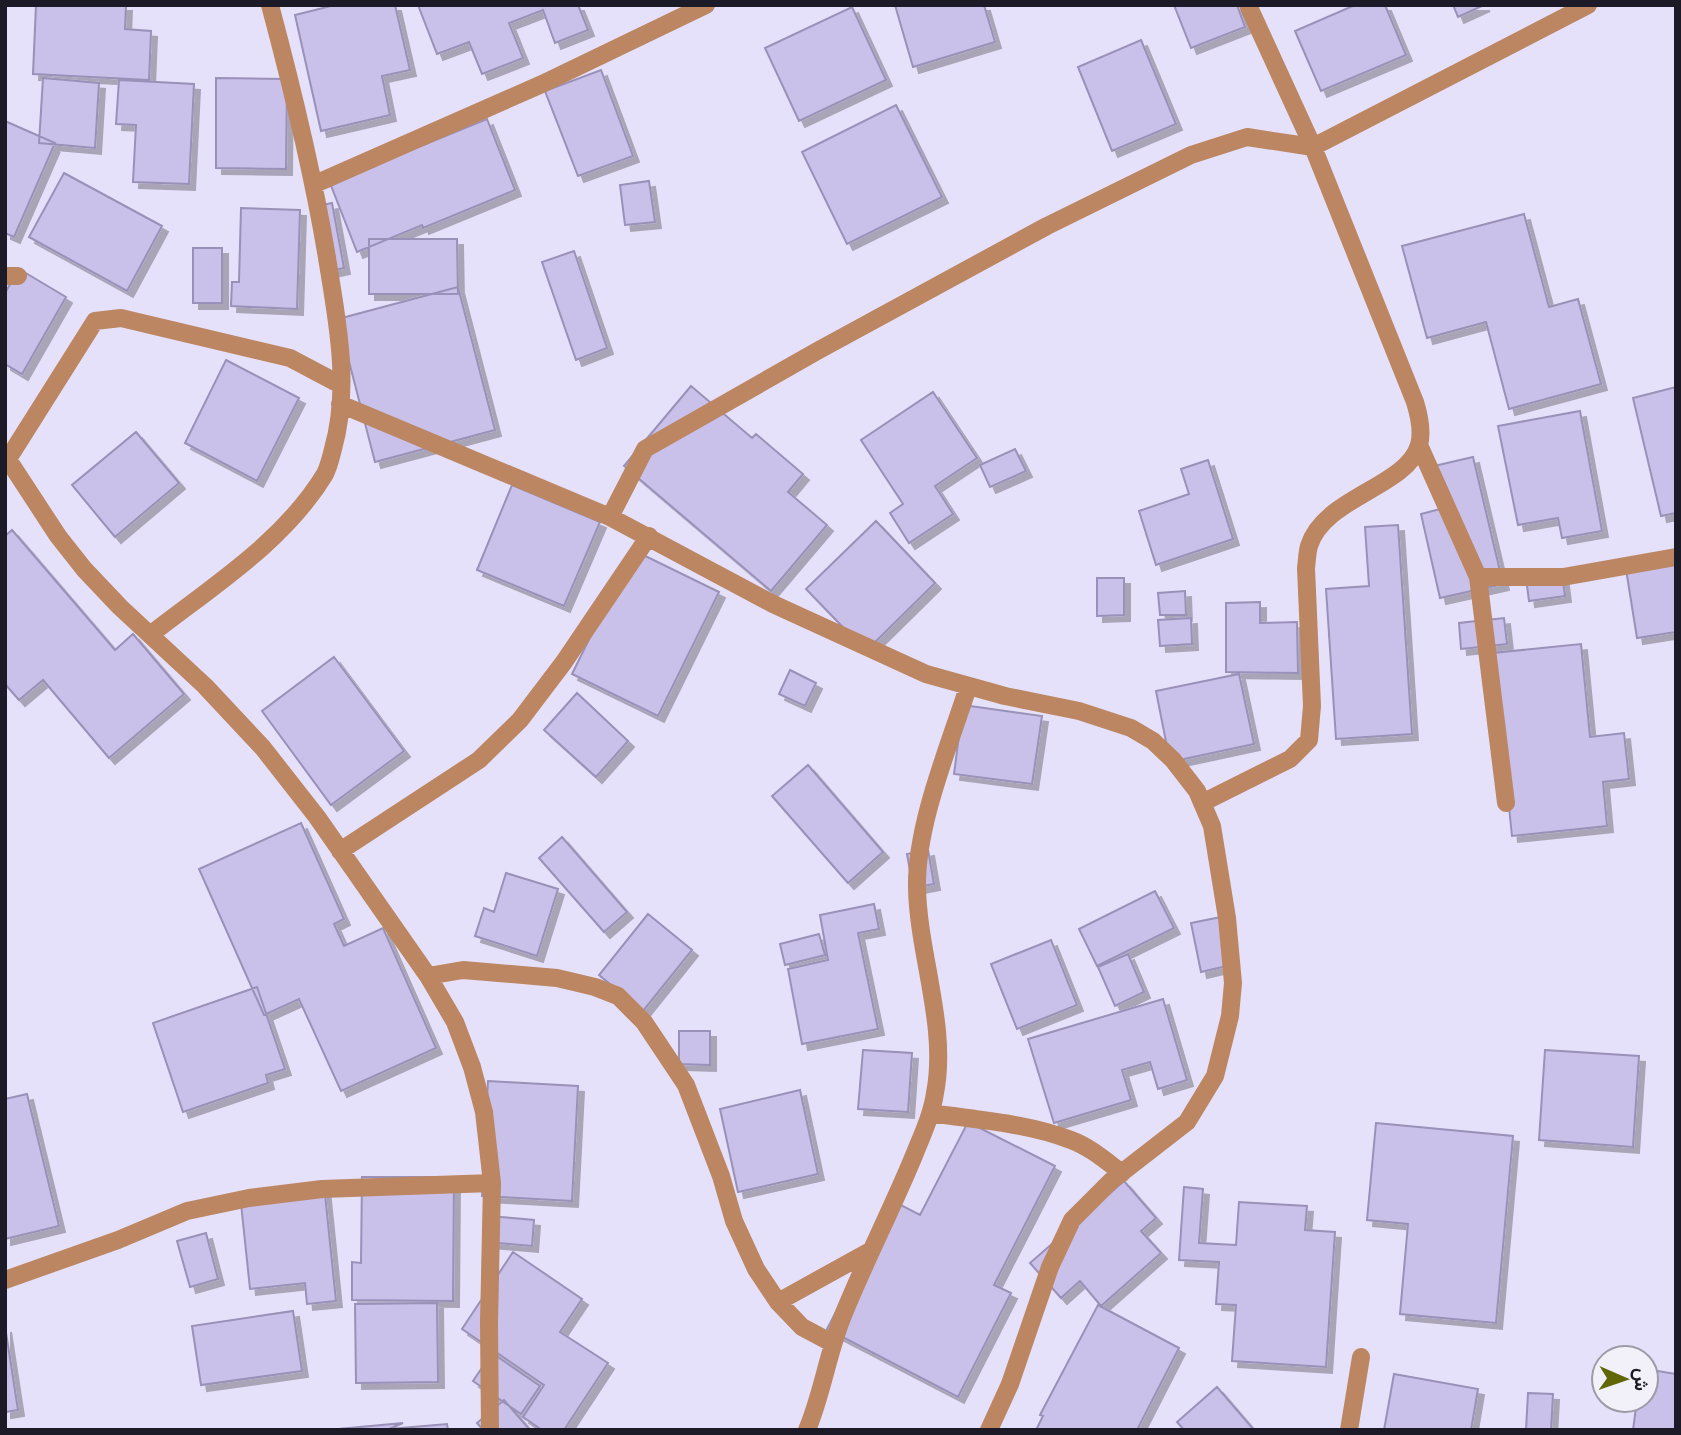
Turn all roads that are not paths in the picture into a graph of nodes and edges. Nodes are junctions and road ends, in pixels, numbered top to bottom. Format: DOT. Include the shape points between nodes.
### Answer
graph roads {
  1 [pos="270,5"];
  2 [pos="706,5"];
  3 [pos="1248,5"];
  4 [pos="1588,5"];
  5 [pos="1313,147"];
  6 [pos="315,184"];
  7 [pos="341,385"];
  8 [pos="340,404"];
  9 [pos="1419,445"];
  10 [pos="6,457"];
  11 [pos="610,517"];
  12 [pos="649,536"];
  13 [pos="1676,557"];
  14 [pos="1478,577"];
  15 [pos="150,635"];
  16 [pos="968,687"];
  17 [pos="1202,803"];
  18 [pos="1506,803"];
  19 [pos="340,851"];
  20 [pos="428,976"];
  21 [pos="931,1113"];
  22 [pos="1122,1173"];
  23 [pos="492,1183"];
  24 [pos="870,1251"];
  25 [pos="5,1280"];
  26 [pos="778,1302"];
  27 [pos="832,1343"];
  28 [pos="1361,1357"];
  29 [pos="490,1430"];
  30 [pos="807,1430"];
  31 [pos="989,1430"];
  32 [pos="1349,1430"];
  1 -- 6 [label="street"];
  2 -- 6 [label="street" via="542,84"];
  3 -- 5 [label="street"];
  4 -- 5 [label="street"];
  5 -- 9 [label="street" via="1415,402"];
  5 -- 11 [label="street" via="1247,137 1191,155 1047,226 645,449"];
  6 -- 7 [label="street" via="338,322"];
  7 -- 8 [label="street"];
  7 -- 10 [label="street" via="290,358 121,318 95,321"];
  8 -- 11 [label="street"];
  8 -- 15 [label="street" via="326,471 297,514"];
  9 -- 14 [label="street"];
  9 -- 17 [label="street" via="1410,461 1321,524 1309,546 1309,740 1290,759"];
  10 -- 15 [label="street" via="75,558"];
  11 -- 12 [label="street"];
  12 -- 16 [label="street" via="773,604 926,674"];
  12 -- 19 [label="street" via="520,720 479,760"];
  13 -- 14 [label="street" via="1563,577"];
  14 -- 18 [label="street"];
  15 -- 19 [label="street" via="263,748"];
  16 -- 17 [label="street" via="1079,711 1131,728 1173,760"];
  16 -- 21 [label="street" via="923,827 917,886 937,1050"];
  17 -- 22 [label="street" via="1212,826 1227,918 1233,983 1230,1016 1215,1076 1187,1122"];
  19 -- 20 [label="street"];
  20 -- 23 [label="street" via="472,1067 484,1112"];
  20 -- 26 [label="street" via="463,970 557,978 618,996 644,1022 686,1085 734,1221 756,1269"];
  21 -- 22 [label="street" via="1009,1124 1073,1140"];
  21 -- 24 [label="street"];
  22 -- 31 [label="street" via="1072,1220"];
  23 -- 25 [label="street" via="322,1189 249,1198 187,1211"];
  23 -- 29 [label="street"];
  24 -- 26 [label="street"];
  24 -- 27 [label="street"];
  26 -- 27 [label="street" via="802,1327"];
  27 -- 30 [label="street"];
  28 -- 32 [label="street"];
}
